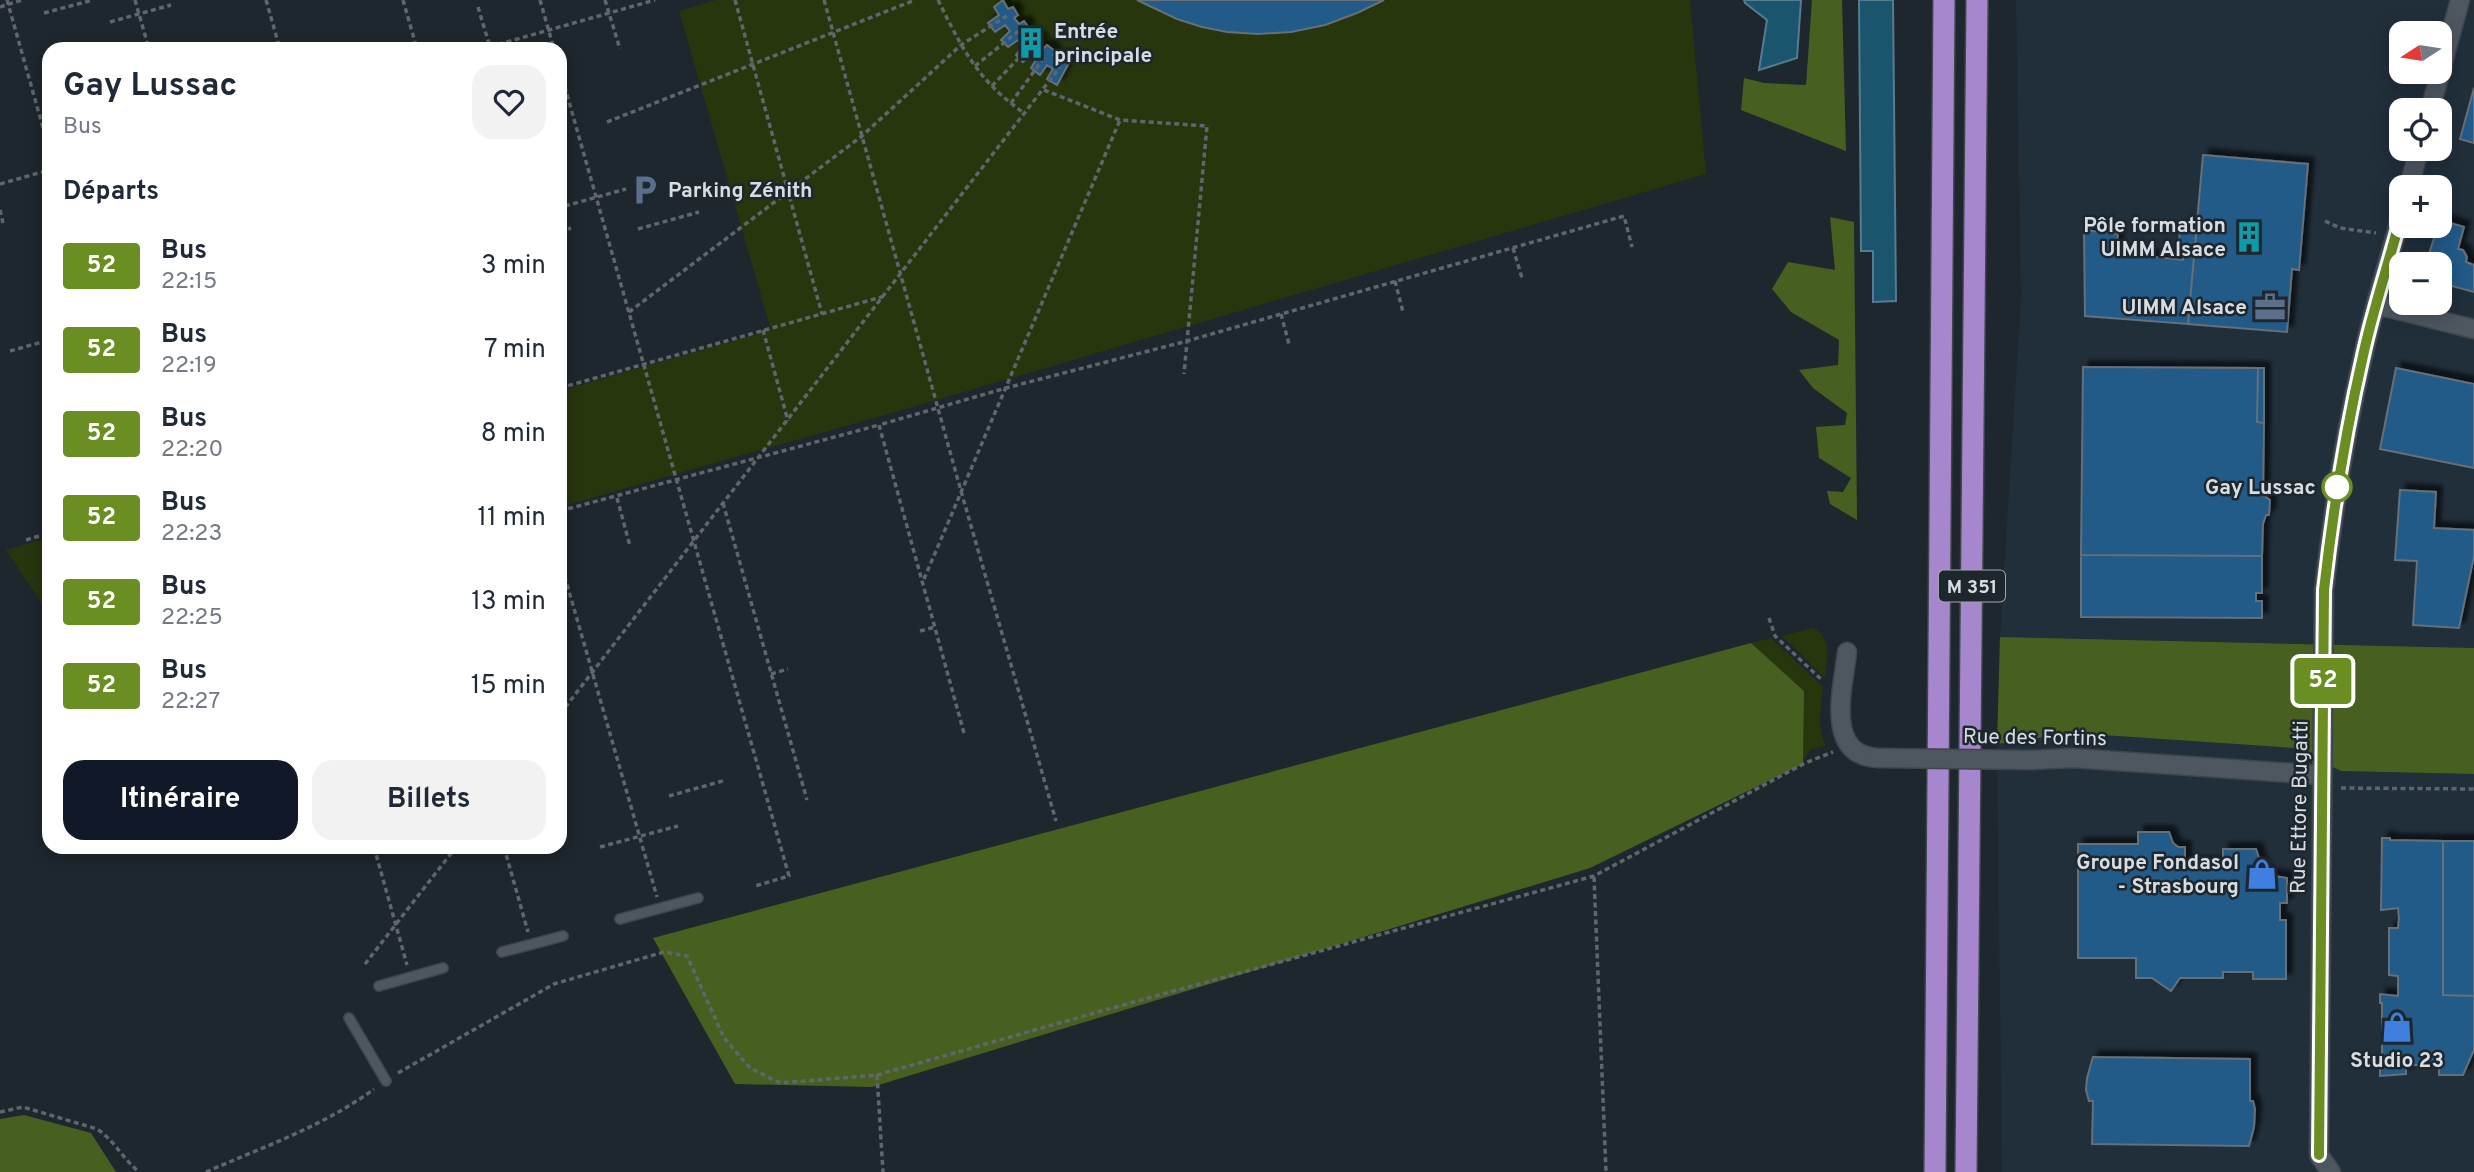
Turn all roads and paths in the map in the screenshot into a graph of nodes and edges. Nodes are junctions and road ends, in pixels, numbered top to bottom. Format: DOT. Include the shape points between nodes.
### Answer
graph roads {
  1 [pos="22,0"];
  2 [pos="93,0"];
  3 [pos="135,0"];
  4 [pos="266,0"];
  5 [pos="403,0"];
  6 [pos="540,0"];
  7 [pos="605,0"];
  8 [pos="655,0"];
  9 [pos="735,0"];
  10 [pos="824,0"];
  11 [pos="915,0"];
  12 [pos="938,0"];
  13 [pos="1938,0"];
  14 [pos="1944,0"];
  15 [pos="1977,0"];
  16 [pos="2460,0"];
  17 [pos="8,2"];
  18 [pos="171,5"];
  19 [pos="0,6"];
  20 [pos="478,7"];
  21 [pos="44,13"];
  22 [pos="609,13"];
  23 [pos="139,14"];
  24 [pos="1008,15"];
  25 [pos="110,22"];
  26 [pos="549,30"];
  27 [pos="1020,30"];
  28 [pos="833,33"];
  29 [pos="147,42"];
  30 [pos="277,42"];
  31 [pos="415,42"];
  32 [pos="488,42"];
  33 [pos="510,42"];
  34 [pos="552,42"];
  35 [pos="1032,43"];
  36 [pos="961,45"];
  37 [pos="620,50"];
  38 [pos="1046,55"];
  39 [pos="1943,57"];
  40 [pos="753,66"];
  41 [pos="975,66"];
  42 [pos="1060,67"];
  43 [pos="992,86"];
  44 [pos="1043,89"];
  45 [pos="567,95"];
  46 [pos="2433,98"];
  47 [pos="1011,103"];
  48 [pos="1024,114"];
  49 [pos="1120,120"];
  50 [pos="607,122"];
  51 [pos="42,124"];
  52 [pos="862,136"];
  53 [pos="42,172"];
  54 [pos="0,184"];
  55 [pos="626,189"];
  56 [pos="788,191"];
  57 [pos="596,197"];
  58 [pos="567,205"];
  59 [pos="0,210"];
  60 [pos="699,212"];
  61 [pos="2325,221"];
  62 [pos="4,223"];
  63 [pos="572,228"];
  64 [pos="638,229"];
  65 [pos="567,230"];
  66 [pos="2389,235"];
  67 [pos="2395,238"];
  68 [pos="1632,247"];
  69 [pos="1513,248"];
  70 [pos="901,275"];
  71 [pos="1521,278"];
  72 [pos="1395,281"];
  73 [pos="885,296"];
  74 [pos="2377,305"];
  75 [pos="629,312"];
  76 [pos="1403,312"];
  77 [pos="821,314"];
  78 [pos="1281,314"];
  79 [pos="763,330"];
  80 [pos="2474,330"];
  81 [pos="1187,341"];
  82 [pos="42,342"];
  83 [pos="1289,344"];
  84 [pos="10,351"];
  85 [pos="644,364"];
  86 [pos="1184,374"];
  87 [pos="567,386"];
  88 [pos="1006,388"];
  89 [pos="938,408"];
  90 [pos="788,421"];
  91 [pos="879,425"];
  92 [pos="759,457"];
  93 [pos="676,480"];
  94 [pos="961,491"];
  95 [pos="617,497"];
  96 [pos="723,503"];
  97 [pos="567,509"];
  98 [pos="42,535"];
  99 [pos="26,540"];
  100 [pos="694,541"];
  101 [pos="630,546"];
  102 [pos="923,581"];
  103 [pos="567,585"];
  104 [pos="1769,618"];
  105 [pos="935,627"];
  106 [pos="920,631"];
  107 [pos="1847,652"];
  108 [pos="788,669"];
  109 [pos="591,672"];
  110 [pos="771,674"];
  111 [pos="1843,690"];
  112 [pos="567,704"];
  113 [pos="964,733"];
  114 [pos="1849,747"];
  115 [pos="726,780"];
  116 [pos="2321,782"];
  117 [pos="2474,789"];
  118 [pos="669,796"];
  119 [pos="807,800"];
  120 [pos="1056,821"];
  121 [pos="678,826"];
  122 [pos="640,837"];
  123 [pos="600,847"];
  124 [pos="376,854"];
  125 [pos="451,854"];
  126 [pos="506,854"];
  127 [pos="1594,876"];
  128 [pos="755,886"];
  129 [pos="698,898"];
  130 [pos="660,909"];
  131 [pos="620,919"];
  132 [pos="396,925"];
  133 [pos="563,936"];
  134 [pos="532,944"];
  135 [pos="502,952"];
  136 [pos="365,964"];
  137 [pos="443,968"];
  138 [pos="411,978"];
  139 [pos="379,986"];
  140 [pos="349,1018"];
  141 [pos="877,1075"];
  142 [pos="386,1080"];
  143 [pos="0,1112"];
  144 [pos="139,1172"];
  145 [pos="206,1172"];
  146 [pos="884,1172"];
  147 [pos="1606,1172"];
  148 [pos="1935,1172"];
  149 [pos="1966,1172"];
  150 [pos="2331,1172"];
  1 -- 17 [label="path"];
  2 -- 21 [label="path"];
  3 -- 23 [label="path"];
  4 -- 30 [label="path"];
  5 -- 31 [label="path"];
  6 -- 26 [label="path"];
  7 -- 22 [label="path"];
  8 -- 22 [label="path"];
  9 -- 40 [label="path"];
  10 -- 28 [label="path"];
  11 -- 28 [label="path"];
  12 -- 36 [label="path"];
  13 -- 39 [label="highway"];
  14 -- 39 [label="highway, M 351"];
  15 -- 149 [label="highway, M 351"];
  16 -- 46 [label="street"];
  17 -- 19 [label="path"];
  17 -- 51 [label="path"];
  18 -- 23 [label="path"];
  20 -- 32 [label="path"];
  22 -- 26 [label="path"];
  22 -- 37 [label="path"];
  23 -- 25 [label="path"];
  23 -- 29 [label="path"];
  24 -- 36 [label="path"];
  26 -- 33 [label="path"];
  26 -- 34 [label="path"];
  27 -- 41 [label="path"];
  28 -- 40 [label="path"];
  28 -- 52 [label="path"];
  35 -- 43 [label="path"];
  36 -- 41 [label="path"];
  36 -- 52 [label="path"];
  38 -- 47 [label="path"];
  39 -- 148 [label="highway, M 351"];
  40 -- 50 [label="path"];
  40 -- 56 [label="path"];
  41 -- 43 [label="path"];
  42 -- 44 [label="path"];
  43 -- 47 [label="path"];
  44 -- 48 [label="path"];
  44 -- 49 [label="path"];
  45 -- 57 [label="path"];
  47 -- 48 [label="path"];
  48 -- 70 [label="path"];
  49 -- 81 [label="path" via="1207,126"];
  49 -- 88 [label="path"];
  52 -- 56 [label="path"];
  52 -- 70 [label="path"];
  53 -- 54 [label="path"];
  55 -- 57 [label="path"];
  56 -- 75 [label="path"];
  56 -- 77 [label="path"];
  57 -- 58 [label="path"];
  57 -- 75 [label="path"];
  59 -- 62 [label="path"];
  60 -- 64 [label="path"];
  61 -- 66 [label="path" via="2340,228"];
  63 -- 65 [label="path"];
  67 -- 74 [label="street, Rue Ettore Bugatti"];
  68 -- 69 [label="path" via="1623,216"];
  69 -- 71 [label="path"];
  69 -- 72 [label="path"];
  70 -- 73 [label="path"];
  70 -- 89 [label="path"];
  72 -- 76 [label="path"];
  72 -- 78 [label="path"];
  73 -- 77 [label="path"];
  73 -- 90 [label="path"];
  74 -- 80 [label="street"];
  74 -- 116 [label="street, Rue Ettore Bugatti" via="2353,399 2333,511 2324,590"];
  75 -- 85 [label="path"];
  77 -- 79 [label="path"];
  78 -- 81 [label="path"];
  78 -- 83 [label="path"];
  79 -- 85 [label="path"];
  79 -- 90 [label="path"];
  81 -- 86 [label="path"];
  81 -- 88 [label="path"];
  82 -- 84 [label="path"];
  85 -- 87 [label="path"];
  85 -- 93 [label="path"];
  88 -- 89 [label="path"];
  88 -- 94 [label="path"];
  89 -- 91 [label="path"];
  89 -- 94 [label="path"];
  90 -- 92 [label="path"];
  91 -- 92 [label="path"];
  91 -- 102 [label="path"];
  92 -- 93 [label="path"];
  92 -- 96 [label="path"];
  93 -- 95 [label="path"];
  93 -- 100 [label="path"];
  94 -- 102 [label="path"];
  94 -- 120 [label="path"];
  95 -- 97 [label="path"];
  95 -- 101 [label="path"];
  96 -- 100 [label="path"];
  96 -- 110 [label="path"];
  98 -- 99 [label="path"];
  100 -- 109 [label="path"];
  100 -- 128 [label="path" via="789,876"];
  102 -- 105 [label="path"];
  103 -- 109 [label="path"];
  104 -- 111 [label="path" via="1775,636 1829,687"];
  105 -- 106 [label="path"];
  105 -- 113 [label="path"];
  107 -- 111 [label="street"];
  108 -- 110 [label="path"];
  109 -- 112 [label="path"];
  109 -- 122 [label="path"];
  110 -- 119 [label="path"];
  111 -- 114 [label="street" via="1840,729"];
  114 -- 116 [label="street, Rue des Fortins, bridge" via="1864,757 2072,758"];
  114 -- 127 [label="path" via="1805,763"];
  115 -- 118 [label="path"];
  116 -- 117 [label="path"];
  116 -- 150 [label="street, Rue Ettore Bugatti" via="2319,1155"];
  121 -- 122 [label="path"];
  122 -- 123 [label="path"];
  122 -- 130 [label="path"];
  124 -- 132 [label="path"];
  125 -- 132 [label="path"];
  126 -- 134 [label="path"];
  127 -- 141 [label="path"];
  127 -- 147 [label="path"];
  129 -- 130 [label="lane"];
  130 -- 131 [label="lane"];
  132 -- 136 [label="path"];
  132 -- 138 [label="path"];
  133 -- 134 [label="lane"];
  134 -- 135 [label="lane"];
  137 -- 138 [label="lane"];
  138 -- 139 [label="lane"];
  140 -- 142 [label="lane"];
  141 -- 142 [label="path" via="780,1083 750,1068 724,1038 687,956 664,952 554,984"];
  141 -- 146 [label="path"];
  142 -- 145 [label="path" via="353,1105"];
  143 -- 144 [label="path" via="23,1107 97,1129"];
}
